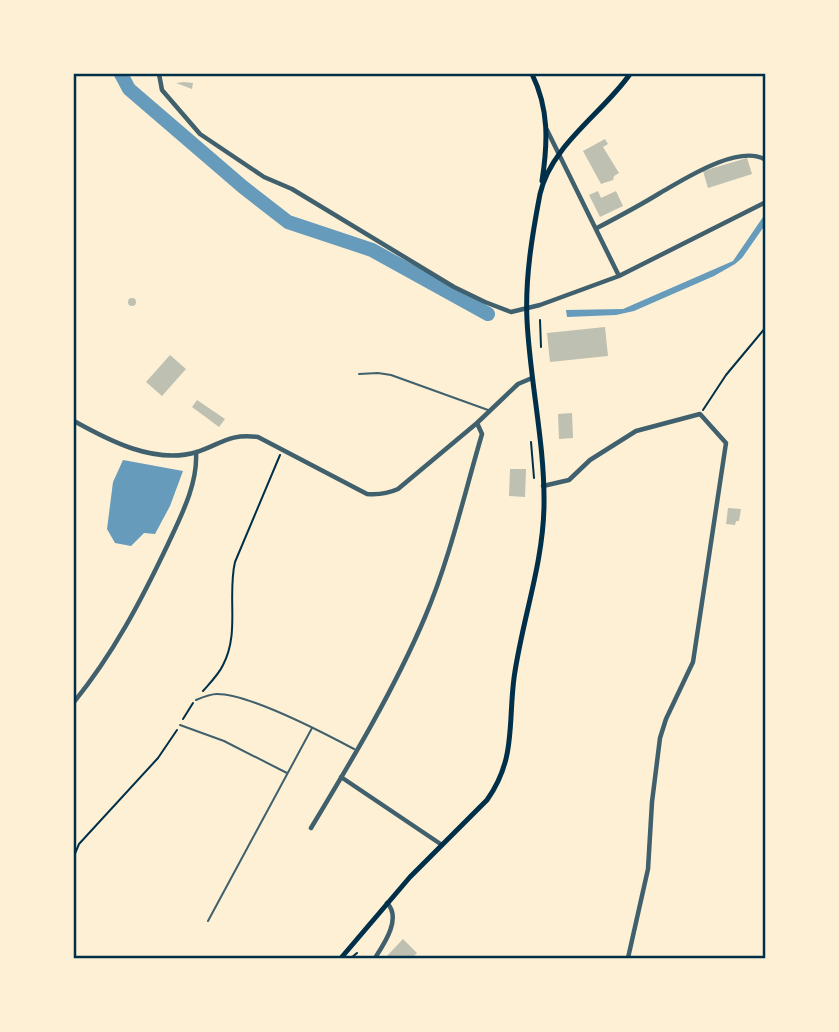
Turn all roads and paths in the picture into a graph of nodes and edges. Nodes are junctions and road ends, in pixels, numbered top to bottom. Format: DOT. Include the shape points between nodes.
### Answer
graph roads {
  1 [pos="159,74"];
  2 [pos="533,74"];
  3 [pos="630,74"];
  4 [pos="547,131"];
  5 [pos="559,155"];
  6 [pos="765,160"];
  7 [pos="542,184"];
  8 [pos="765,202"];
  9 [pos="597,228"];
  10 [pos="619,276"];
  11 [pos="527,309"];
  12 [pos="540,320"];
  13 [pos="765,327"];
  14 [pos="541,347"];
  15 [pos="359,374"];
  16 [pos="532,378"];
  17 [pos="489,411"];
  18 [pos="700,414"];
  19 [pos="74,421"];
  20 [pos="477,423"];
  21 [pos="531,442"];
  22 [pos="283,449"];
  23 [pos="196,452"];
  24 [pos="534,478"];
  25 [pos="543,486"];
  26 [pos="196,700"];
  27 [pos="74,702"];
  28 [pos="180,725"];
  29 [pos="312,728"];
  30 [pos="357,750"];
  31 [pos="287,773"];
  32 [pos="341,777"];
  33 [pos="311,828"];
  34 [pos="442,845"];
  35 [pos="74,856"];
  36 [pos="387,903"];
  37 [pos="208,921"];
  38 [pos="357,953"];
  39 [pos="341,958"];
  40 [pos="351,958"];
  41 [pos="375,958"];
  42 [pos="628,958"];
  1 -- 11 [label="street" via="162,90 200,134 264,177 292,189 454,287 511,312"];
  2 -- 4 [label="main road"];
  3 -- 5 [label="main road"];
  4 -- 5 [label="street"];
  4 -- 7 [label="main road"];
  5 -- 7 [label="main road"];
  5 -- 9 [label="street"];
  6 -- 9 [label="street" via="751,155 690,174"];
  7 -- 11 [label="main road" via="529,262"];
  8 -- 10 [label="street"];
  9 -- 10 [label="street"];
  10 -- 11 [label="street"];
  11 -- 16 [label="main road"];
  12 -- 14 [label="path"];
  13 -- 18 [label="path"];
  15 -- 17 [label="lane" via="391,375"];
  16 -- 17 [label="street" via="517,384"];
  16 -- 25 [label="main road"];
  17 -- 20 [label="street"];
  18 -- 25 [label="street" via="636,431 590,460 569,480"];
  18 -- 42 [label="street" via="726,443 693,662 660,738 648,869"];
  19 -- 23 [label="street" via="131,448 174,455"];
  20 -- 22 [label="street" via="387,494 366,494"];
  20 -- 30 [label="street" via="482,434 437,587"];
  21 -- 24 [label="path"];
  22 -- 23 [label="street" via="243,435"];
  22 -- 26 [label="path" via="235,562 230,581 233,627 224,664"];
  23 -- 27 [label="street" via="197,468 180,516 139,605"];
  25 -- 34 [label="main road" via="541,547 514,681 508,758 498,786"];
  26 -- 28 [label="path"];
  26 -- 29 [label="lane" via="216,694 234,696"];
  28 -- 31 [label="lane"];
  28 -- 35 [label="path" via="158,758 79,844"];
  29 -- 30 [label="lane"];
  29 -- 31 [label="lane"];
  30 -- 32 [label="street"];
  31 -- 37 [label="lane"];
  32 -- 33 [label="street"];
  32 -- 34 [label="street"];
  34 -- 36 [label="main road"];
  36 -- 39 [label="main road"];
  36 -- 41 [label="street" via="392,923"];
  38 -- 40 [label="path"];
}
